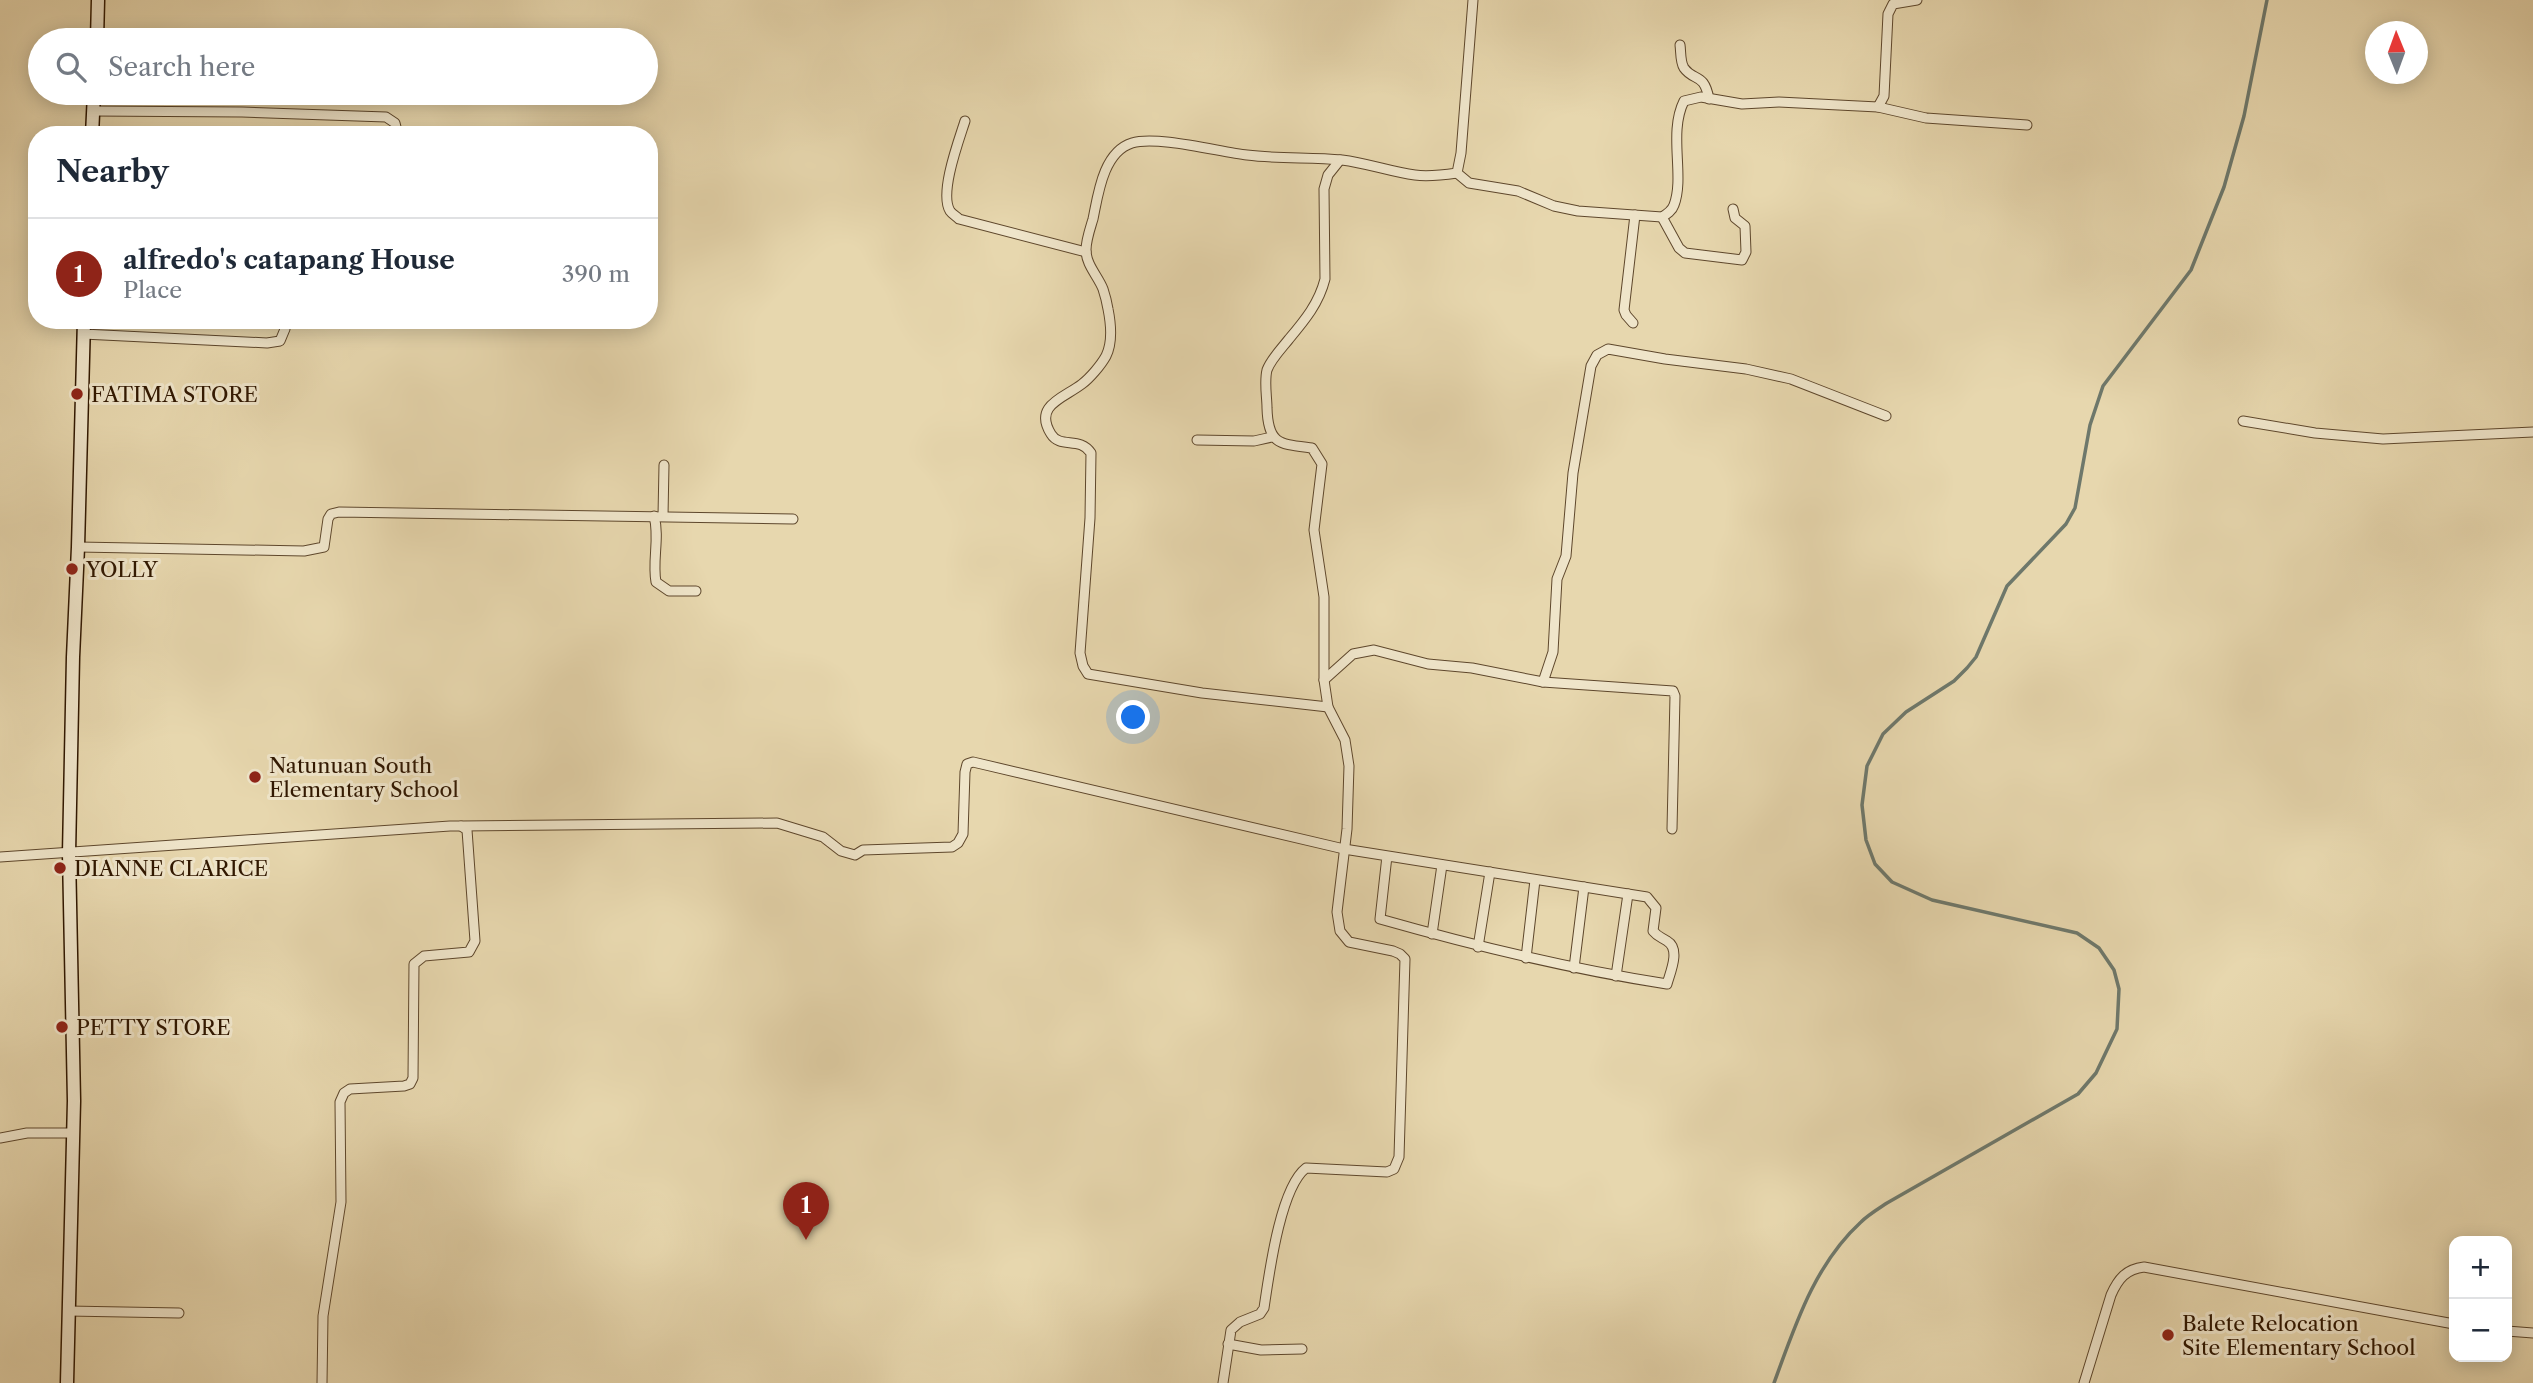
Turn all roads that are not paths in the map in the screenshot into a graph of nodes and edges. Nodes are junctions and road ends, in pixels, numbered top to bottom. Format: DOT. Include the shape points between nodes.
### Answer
graph roads {
  1 [pos="98,0"];
  2 [pos="1473,0"];
  3 [pos="1917,0"];
  4 [pos="97,28"];
  5 [pos="1680,44"];
  6 [pos="1709,99"];
  7 [pos="93,105"];
  8 [pos="1878,107"];
  9 [pos="93,111"];
  10 [pos="965,121"];
  11 [pos="2027,125"];
  12 [pos="92,126"];
  13 [pos="396,126"];
  14 [pos="1340,160"];
  15 [pos="1457,173"];
  16 [pos="1732,209"];
  17 [pos="1635,215"];
  18 [pos="1662,217"];
  19 [pos="1086,252"];
  20 [pos="1633,323"];
  21 [pos="83,329"];
  22 [pos="283,329"];
  23 [pos="83,334"];
  24 [pos="1886,416"];
  25 [pos="2243,421"];
  26 [pos="2533,432"];
  27 [pos="1272,437"];
  28 [pos="1197,440"];
  29 [pos="664,465"];
  30 [pos="658,516"];
  31 [pos="793,519"];
  32 [pos="78,547"];
  33 [pos="696,591"];
  34 [pos="1324,680"];
  35 [pos="1543,682"];
  36 [pos="1328,707"];
  37 [pos="461,826"];
  38 [pos="1672,829"];
  39 [pos="1344,849"];
  40 [pos="69,854"];
  41 [pos="1387,856"];
  42 [pos="0,857"];
  43 [pos="1442,865"];
  44 [pos="1490,872"];
  45 [pos="1535,880"];
  46 [pos="1584,887"];
  47 [pos="1628,894"];
  48 [pos="1433,934"];
  49 [pos="1478,947"];
  50 [pos="1527,958"];
  51 [pos="1574,968"];
  52 [pos="1616,976"];
  53 [pos="73,1133"];
  54 [pos="0,1138"];
  55 [pos="68,1311"];
  56 [pos="179,1313"];
  57 [pos="2449,1323"];
  58 [pos="2512,1331"];
  59 [pos="2533,1333"];
  60 [pos="1228,1344"];
  61 [pos="1302,1349"];
  62 [pos="67,1383"];
  63 [pos="322,1383"];
  64 [pos="1223,1383"];
  65 [pos="2084,1383"];
  1 -- 4 [label="street"];
  2 -- 15 [label="street"];
  3 -- 8 [label="street" via="1890,8 1884,96"];
  5 -- 6 [label="street" via="1685,70 1703,81"];
  6 -- 8 [label="street"];
  6 -- 18 [label="street" via="1684,101 1679,110 1676,194 1674,206"];
  7 -- 9 [label="street"];
  8 -- 11 [label="street" via="1926,118"];
  9 -- 12 [label="street"];
  9 -- 13 [label="street" via="386,117"];
  10 -- 19 [label="street" via="946,197 950,211 959,219"];
  14 -- 15 [label="street" via="1416,175"];
  14 -- 19 [label="street" via="1131,143 1118,151 1102,180"];
  14 -- 27 [label="street" via="1324,189 1322,293 1267,370 1267,419"];
  15 -- 17 [label="street" via="1469,183 1518,191 1554,206"];
  16 -- 18 [label="street" via="1745,226 1742,260 1685,253"];
  17 -- 18 [label="street"];
  17 -- 20 [label="street" via="1624,310"];
  19 -- 36 [label="street" via="1103,289 1110,346 1105,359 1083,383 1049,406 1046,417 1053,438 1080,443 1091,453 1083,666 1098,677"];
  21 -- 23 [label="street"];
  22 -- 23 [label="street" via="280,341 267,343"];
  23 -- 32 [label="street"];
  24 -- 35 [label="street" via="1774,374 1617,349 1597,355 1591,366 1573,473 1566,555 1557,579 1553,652"];
  25 -- 26 [label="street" via="2383,439"];
  27 -- 28 [label="street"];
  27 -- 34 [label="street" via="1284,444 1312,448 1322,464 1314,530 1324,597"];
  29 -- 30 [label="street"];
  30 -- 31 [label="street"];
  30 -- 32 [label="street" via="339,512 328,519 324,547 304,551"];
  30 -- 33 [label="street" via="656,582 670,591"];
  32 -- 40 [label="street"];
  34 -- 35 [label="street" via="1353,654 1374,650 1428,664"];
  34 -- 36 [label="street"];
  35 -- 38 [label="street" via="1672,691"];
  36 -- 39 [label="street" via="1349,753"];
  37 -- 39 [label="street" via="777,823 823,836 841,851 855,855 863,850 952,847 963,834 965,772 973,762"];
  37 -- 40 [label="street"];
  37 -- 63 [label="street" via="469,838 473,947 469,952 424,956 414,964 410,1084 350,1089 340,1102 341,1202 326,1292"];
  39 -- 41 [label="street"];
  39 -- 60 [label="street" via="1337,912 1340,931 1349,942 1393,951 1405,960 1397,1164 1387,1172 1306,1168 1300,1173 1278,1233 1264,1308 1255,1318 1235,1325"];
  40 -- 42 [label="street"];
  40 -- 53 [label="street"];
  41 -- 43 [label="street"];
  41 -- 48 [label="street" via="1380,919"];
  43 -- 44 [label="street"];
  43 -- 48 [label="street"];
  44 -- 45 [label="street"];
  44 -- 49 [label="street"];
  45 -- 46 [label="street"];
  45 -- 50 [label="street"];
  46 -- 47 [label="street"];
  46 -- 51 [label="street"];
  47 -- 52 [label="street"];
  47 -- 52 [label="street" via="1647,897 1656,908 1653,931 1668,941 1674,956 1667,984"];
  48 -- 49 [label="street"];
  49 -- 50 [label="street"];
  50 -- 51 [label="street"];
  51 -- 52 [label="street"];
  53 -- 54 [label="street"];
  53 -- 55 [label="street"];
  55 -- 56 [label="street"];
  55 -- 62 [label="street"];
  57 -- 65 [label="street" via="2134,1268 2117,1282 2111,1295"];
  58 -- 59 [label="street"];
  60 -- 61 [label="street" via="1261,1350"];
  60 -- 64 [label="street"];
}
